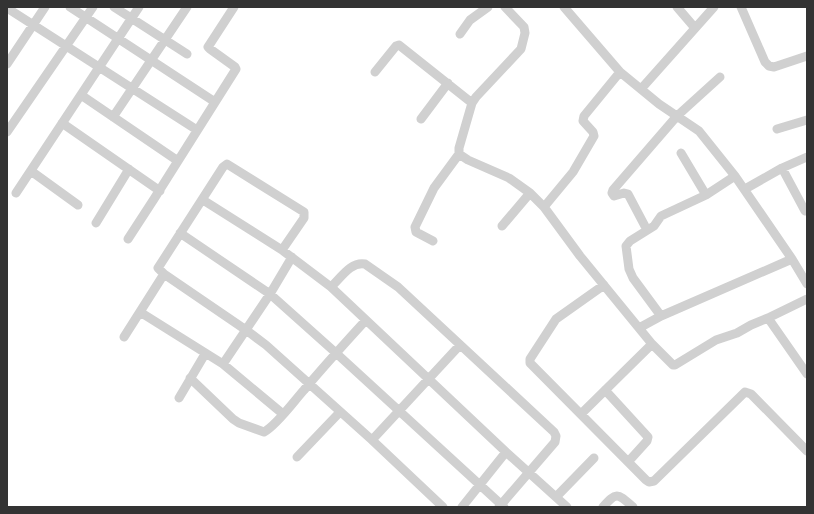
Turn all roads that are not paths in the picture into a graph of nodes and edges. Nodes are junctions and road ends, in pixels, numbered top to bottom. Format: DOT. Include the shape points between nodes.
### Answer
graph roads {
  1 [pos="45,7"];
  2 [pos="70,7"];
  3 [pos="92,7"];
  4 [pos="114,7"];
  5 [pos="140,7"];
  6 [pos="187,7"];
  7 [pos="234,7"];
  8 [pos="488,7"];
  9 [pos="505,7"];
  10 [pos="564,7"];
  11 [pos="677,7"];
  12 [pos="714,7"];
  13 [pos="741,7"];
  14 [pos="7,8"];
  15 [pos="85,18"];
  16 [pos="132,19"];
  17 [pos="33,24"];
  18 [pos="695,28"];
  19 [pos="460,34"];
  20 [pos="118,39"];
  21 [pos="166,40"];
  22 [pos="65,45"];
  23 [pos="187,54"];
  24 [pos="807,56"];
  25 [pos="151,60"];
  26 [pos="7,64"];
  27 [pos="100,67"];
  28 [pos="375,72"];
  29 [pos="620,72"];
  30 [pos="720,77"];
  31 [pos="448,83"];
  32 [pos="133,88"];
  33 [pos="641,89"];
  34 [pos="81,95"];
  35 [pos="215,102"];
  36 [pos="472,103"];
  37 [pos="677,116"];
  38 [pos="114,117"];
  39 [pos="421,120"];
  40 [pos="807,120"];
  41 [pos="62,123"];
  42 [pos="8,127"];
  43 [pos="777,129"];
  44 [pos="197,130"];
  45 [pos="681,153"];
  46 [pos="459,154"];
  47 [pos="807,157"];
  48 [pos="178,160"];
  49 [pos="782,168"];
  50 [pos="129,169"];
  51 [pos="31,171"];
  52 [pos="735,176"];
  53 [pos="745,189"];
  54 [pos="160,191"];
  55 [pos="16,193"];
  56 [pos="530,193"];
  57 [pos="706,195"];
  58 [pos="203,200"];
  59 [pos="78,205"];
  60 [pos="544,207"];
  61 [pos="805,211"];
  62 [pos="96,223"];
  63 [pos="502,226"];
  64 [pos="647,230"];
  65 [pos="180,233"];
  66 [pos="128,239"];
  67 [pos="433,241"];
  68 [pos="282,250"];
  69 [pos="292,258"];
  70 [pos="792,259"];
  71 [pos="164,274"];
  72 [pos="807,284"];
  73 [pos="604,285"];
  74 [pos="331,287"];
  75 [pos="270,294"];
  76 [pos="807,299"];
  77 [pos="140,312"];
  78 [pos="661,316"];
  79 [pos="768,318"];
  80 [pos="366,320"];
  81 [pos="639,328"];
  82 [pos="246,330"];
  83 [pos="124,337"];
  84 [pos="652,344"];
  85 [pos="460,345"];
  86 [pos="336,353"];
  87 [pos="205,354"];
  88 [pos="223,364"];
  89 [pos="807,374"];
  90 [pos="190,378"];
  91 [pos="428,378"];
  92 [pos="310,383"];
  93 [pos="605,390"];
  94 [pos="179,398"];
  95 [pos="398,410"];
  96 [pos="340,412"];
  97 [pos="283,414"];
  98 [pos="581,414"];
  99 [pos="372,440"];
  100 [pos="807,451"];
  101 [pos="506,452"];
  102 [pos="297,457"];
  103 [pos="594,458"];
  104 [pos="628,462"];
  105 [pos="529,473"];
  106 [pos="479,484"];
  107 [pos="556,497"];
  108 [pos="501,506"];
  109 [pos="443,507"];
  110 [pos="462,507"];
  111 [pos="567,507"];
  112 [pos="603,507"];
  113 [pos="633,507"];
  1 -- 17 [label="street"];
  2 -- 15 [label="street"];
  3 -- 15 [label="street"];
  4 -- 16 [label="street"];
  5 -- 16 [label="street"];
  6 -- 21 [label="street"];
  7 -- 35 [label="street" via="208,47 236,68"];
  8 -- 19 [label="street" via="470,20"];
  9 -- 36 [label="street" via="524,27 523,44 518,53"];
  10 -- 29 [label="street"];
  11 -- 18 [label="street"];
  12 -- 18 [label="street"];
  13 -- 24 [label="street" via="769,66 774,67"];
  14 -- 17 [label="street"];
  15 -- 20 [label="street"];
  15 -- 22 [label="street"];
  16 -- 20 [label="street"];
  16 -- 21 [label="street"];
  17 -- 22 [label="street"];
  17 -- 26 [label="street"];
  18 -- 33 [label="street"];
  20 -- 25 [label="street"];
  20 -- 27 [label="street"];
  21 -- 23 [label="street"];
  21 -- 25 [label="street"];
  22 -- 27 [label="street"];
  22 -- 42 [label="street"];
  25 -- 32 [label="street"];
  25 -- 35 [label="street"];
  27 -- 32 [label="street"];
  27 -- 34 [label="street"];
  28 -- 31 [label="street" via="399,45"];
  29 -- 33 [label="street"];
  29 -- 60 [label="street" via="584,116 583,121 594,136 573,172"];
  30 -- 37 [label="street"];
  31 -- 36 [label="street"];
  31 -- 39 [label="street"];
  32 -- 38 [label="street"];
  32 -- 44 [label="street"];
  33 -- 37 [label="street"];
  34 -- 38 [label="street"];
  34 -- 41 [label="street"];
  35 -- 44 [label="street"];
  36 -- 46 [label="street"];
  37 -- 52 [label="street" via="699,131"];
  37 -- 64 [label="street" via="612,193 616,196 624,192 628,194"];
  38 -- 48 [label="street"];
  40 -- 43 [label="street"];
  41 -- 50 [label="street"];
  41 -- 51 [label="street"];
  44 -- 48 [label="street"];
  45 -- 57 [label="street"];
  46 -- 56 [label="street" via="509,178"];
  46 -- 67 [label="street" via="434,188 415,227 416,232"];
  47 -- 49 [label="street"];
  48 -- 54 [label="street"];
  49 -- 53 [label="street"];
  49 -- 61 [label="street"];
  50 -- 54 [label="street"];
  50 -- 62 [label="street"];
  51 -- 55 [label="street"];
  51 -- 59 [label="street"];
  52 -- 53 [label="street"];
  52 -- 57 [label="street"];
  53 -- 70 [label="street"];
  54 -- 66 [label="street"];
  56 -- 60 [label="street"];
  56 -- 63 [label="street"];
  57 -- 64 [label="street" via="661,216 654,226"];
  58 -- 65 [label="street"];
  58 -- 68 [label="street"];
  58 -- 68 [label="street" via="227,164 303,211 304,218"];
  60 -- 73 [label="street"];
  64 -- 78 [label="street" via="630,241 626,251 633,278"];
  65 -- 71 [label="street" via="158,266 158,270"];
  65 -- 75 [label="street"];
  68 -- 69 [label="street"];
  69 -- 74 [label="street"];
  69 -- 75 [label="street"];
  70 -- 72 [label="street"];
  70 -- 78 [label="street"];
  71 -- 77 [label="street"];
  71 -- 82 [label="street"];
  73 -- 81 [label="street"];
  73 -- 98 [label="street" via="556,319 530,362"];
  74 -- 80 [label="street"];
  74 -- 85 [label="street" via="352,266 365,264 390,281"];
  75 -- 82 [label="street"];
  75 -- 86 [label="street"];
  76 -- 79 [label="street"];
  77 -- 83 [label="street"];
  77 -- 87 [label="street"];
  78 -- 81 [label="street"];
  79 -- 84 [label="street" via="716,340 673,365"];
  79 -- 89 [label="street"];
  80 -- 86 [label="street"];
  80 -- 91 [label="street"];
  81 -- 84 [label="street"];
  82 -- 88 [label="street"];
  82 -- 92 [label="street"];
  84 -- 93 [label="street"];
  85 -- 91 [label="street"];
  85 -- 105 [label="street" via="554,432 555,442"];
  86 -- 92 [label="street"];
  86 -- 95 [label="street"];
  87 -- 88 [label="street"];
  87 -- 90 [label="street"];
  88 -- 97 [label="street"];
  90 -- 94 [label="street"];
  90 -- 97 [label="street" via="233,419 261,432 266,431"];
  91 -- 95 [label="street"];
  91 -- 101 [label="street"];
  92 -- 96 [label="street"];
  92 -- 97 [label="street"];
  93 -- 98 [label="street"];
  93 -- 104 [label="street" via="648,437 648,441"];
  95 -- 99 [label="street"];
  95 -- 106 [label="street"];
  96 -- 99 [label="street"];
  96 -- 102 [label="street"];
  98 -- 104 [label="street"];
  99 -- 109 [label="street"];
  100 -- 104 [label="street" via="751,394 745,392 654,481 646,480"];
  101 -- 105 [label="street"];
  101 -- 106 [label="street"];
  103 -- 107 [label="street"];
  105 -- 107 [label="street"];
  105 -- 108 [label="street"];
  106 -- 108 [label="street"];
  106 -- 110 [label="street"];
  107 -- 111 [label="street"];
  112 -- 113 [label="street" via="617,495"];
}
